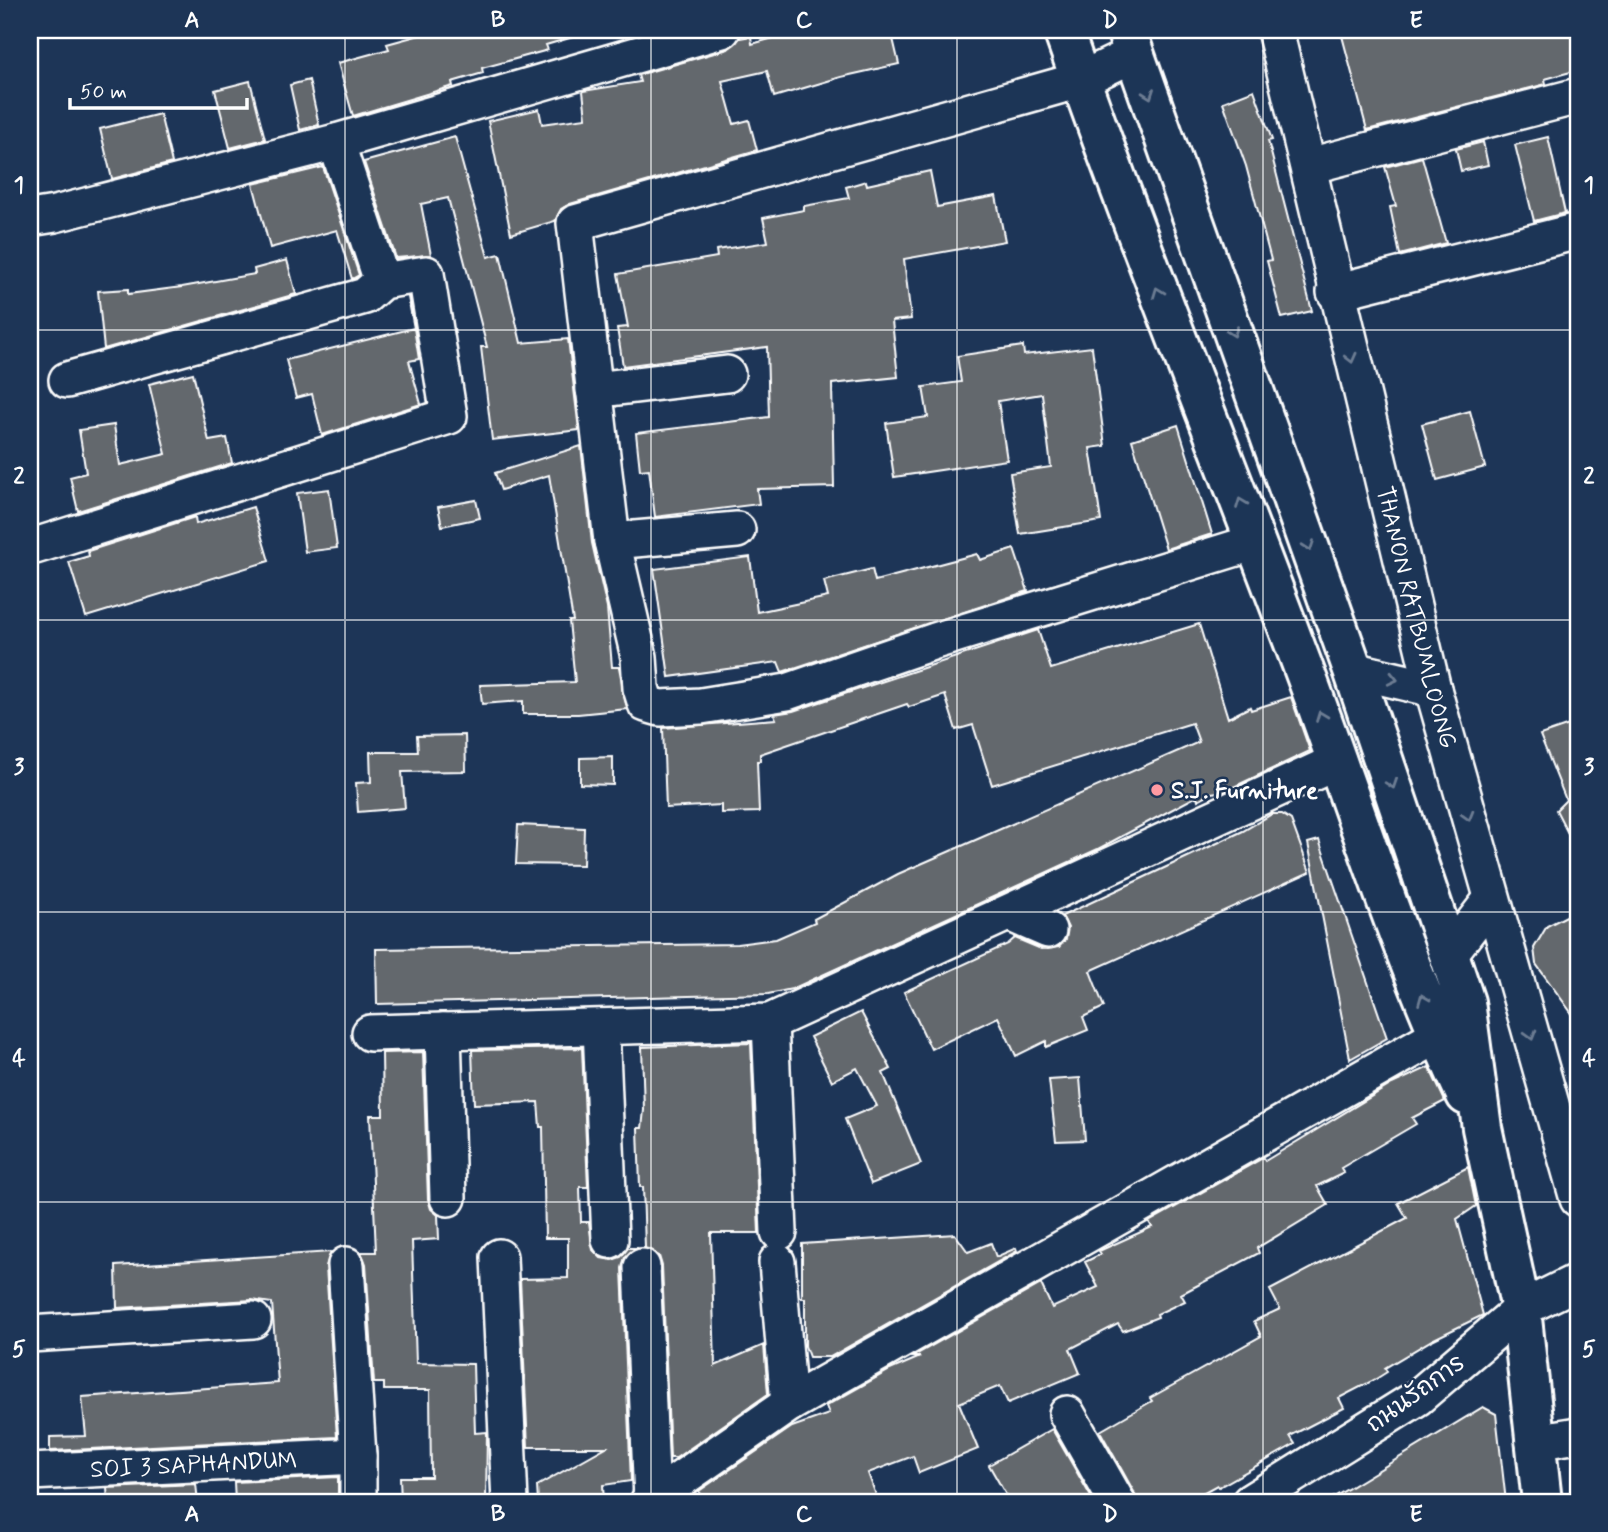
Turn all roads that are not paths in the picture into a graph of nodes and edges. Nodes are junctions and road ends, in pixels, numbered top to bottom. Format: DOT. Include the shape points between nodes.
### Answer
graph roads {
  1 [pos="722,30"];
  2 [pos="1063,30"];
  3 [pos="1276,30"];
  4 [pos="1130,42"];
  5 [pos="1080,80"];
  6 [pos="1578,96"];
  7 [pos="336,142"];
  8 [pos="1309,166"];
  9 [pos="42,216"];
  10 [pos="1578,231"];
  11 [pos="382,281"];
  12 [pos="1335,292"];
  13 [pos="727,374"];
  14 [pos="67,380"];
  15 [pos="594,390"];
  16 [pos="737,530"];
  17 [pos="612,541"];
  18 [pos="1256,542"];
  19 [pos="35,546"];
  20 [pos="1353,670"];
  21 [pos="1433,689"];
  22 [pos="1338,761"];
  23 [pos="1491,900"];
  24 [pos="1009,913"];
  25 [pos="1048,930"];
  26 [pos="1450,953"];
  27 [pos="770,1022"];
  28 [pos="601,1027"];
  29 [pos="443,1031"];
  30 [pos="370,1033"];
  31 [pos="1438,1035"];
  32 [pos="1482,1128"];
  33 [pos="449,1198"];
  34 [pos="1578,1199"];
  35 [pos="610,1240"];
  36 [pos="499,1257"];
  37 [pos="346,1265"];
  38 [pos="642,1267"];
  39 [pos="1578,1282"];
  40 [pos="1521,1309"];
  41 [pos="253,1320"];
  42 [pos="30,1334"];
  43 [pos="789,1404"];
  44 [pos="1067,1414"];
  45 [pos="1578,1435"];
  46 [pos="1534,1442"];
  47 [pos="358,1456"];
  48 [pos="30,1472"];
  49 [pos="650,1501"];
  50 [pos="358,1502"];
  51 [pos="510,1502"];
  52 [pos="1117,1502"];
  53 [pos="1250,1502"];
  54 [pos="1542,1502"];
  1 -- 7 [label="street"];
  2 -- 5 [label="main road"];
  3 -- 8 [label="street, THANON RATBUMLOONG"];
  4 -- 5 [label="street"];
  4 -- 20 [label="main road, one-way"];
  5 -- 15 [label="street" via="575,223"];
  18 -- 5 [label="main road, one-way"];
  6 -- 8 [label="street"];
  7 -- 9 [label="street"];
  7 -- 11 [label="street"];
  8 -- 12 [label="street, THANON RATBUMLOONG"];
  10 -- 12 [label="street"];
  11 -- 14 [label="street" via="365,296"];
  11 -- 19 [label="street" via="426,274 449,416"];
  12 -- 21 [label="street, THANON RATBUMLOONG, one-way"];
  13 -- 15 [label="street"];
  15 -- 17 [label="street"];
  16 -- 17 [label="street"];
  17 -- 18 [label="street" via="639,657 643,697 646,704 660,708 787,692"];
  22 -- 18 [label="main road, one-way"];
  20 -- 21 [label="street, one-way"];
  20 -- 26 [label="main road, one-way"];
  21 -- 23 [label="street, THANON RATBUMLOONG, one-way"];
  22 -- 24 [label="street"];
  31 -- 22 [label="main road, one-way"];
  23 -- 26 [label="street"];
  23 -- 34 [label="street, THANON RATBUMLOONG, one-way"];
  24 -- 25 [label="street"];
  24 -- 27 [label="street"];
  26 -- 32 [label="main road" via="1465,1002"];
  27 -- 28 [label="street"];
  27 -- 43 [label="street"];
  28 -- 29 [label="street"];
  28 -- 35 [label="street"];
  29 -- 30 [label="street"];
  29 -- 33 [label="street"];
  31 -- 32 [label="main road"];
  31 -- 43 [label="street"];
  32 -- 40 [label="main road"];
  36 -- 51 [label="street"];
  37 -- 47 [label="street"];
  38 -- 49 [label="street"];
  39 -- 40 [label="street, ถนนรัถการ"];
  40 -- 46 [label="main road"];
  40 -- 53 [label="street, ถนนรัถการ" via="1417,1398"];
  41 -- 42 [label="street"];
  43 -- 49 [label="street"];
  44 -- 52 [label="street"];
  45 -- 46 [label="street"];
  46 -- 54 [label="main road"];
  47 -- 48 [label="street, SOI 3 SAPHANDUM"];
  47 -- 50 [label="street"];
}
